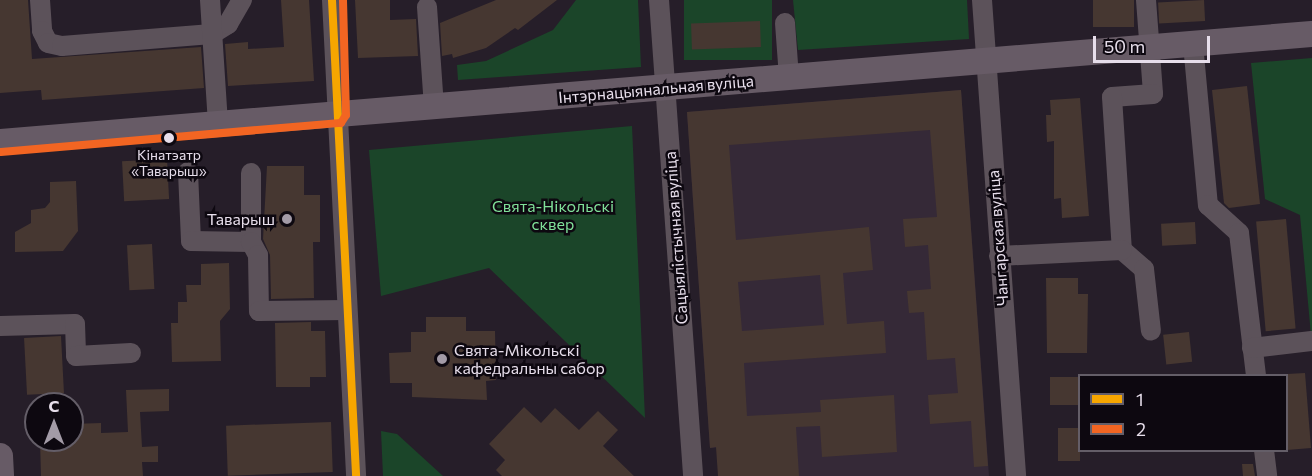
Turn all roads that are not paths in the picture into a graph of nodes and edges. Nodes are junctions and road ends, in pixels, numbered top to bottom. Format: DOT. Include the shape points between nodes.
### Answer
graph roads {
  1 [pos="40,0"];
  2 [pos="210,0"];
  3 [pos="242,0"];
  4 [pos="332,0"];
  5 [pos="659,0"];
  6 [pos="982,0"];
  7 [pos="1146,0"];
  8 [pos="426,7"];
  9 [pos="785,23"];
  10 [pos="212,34"];
  11 [pos="1312,34"];
  12 [pos="1193,44"];
  13 [pos="1150,48"];
  14 [pos="986,61"];
  15 [pos="789,78"];
  16 [pos="665,88"];
  17 [pos="434,106"];
  18 [pos="336,114"];
  19 [pos="218,123"];
  20 [pos="0,142"];
  21 [pos="188,172"];
  22 [pos="251,173"];
  23 [pos="251,242"];
  24 [pos="1122,250"];
  25 [pos="999,256"];
  26 [pos="347,310"];
  27 [pos="0,326"];
  28 [pos="1151,331"];
  29 [pos="1312,341"];
  30 [pos="1252,348"];
  31 [pos="131,353"];
  32 [pos="1256,374"];
  33 [pos="1264,452"];
  34 [pos="0,456"];
  35 [pos="1,476"];
  36 [pos="356,476"];
  37 [pos="693,476"];
  38 [pos="1016,476"];
  39 [pos="1267,476"];
  1 -- 10 [label="street" via="42,31 48,43 62,46"];
  2 -- 10 [label="street"];
  3 -- 10 [label="street" via="228,24"];
  4 -- 18 [label="street"];
  5 -- 16 [label="street, Сацыялістычная вуліца"];
  6 -- 14 [label="street, Чангарская вуліца"];
  7 -- 13 [label="street"];
  8 -- 17 [label="street"];
  9 -- 15 [label="street"];
  10 -- 19 [label="street"];
  11 -- 12 [label="main road, Інтэрнацыянальная вуліца"];
  12 -- 13 [label="main road, Інтэрнацыянальная вуліца"];
  12 -- 30 [label="street" via="1208,205 1239,233"];
  13 -- 14 [label="main road, Інтэрнацыянальная вуліца"];
  13 -- 24 [label="street" via="1153,94 1112,97"];
  14 -- 15 [label="main road, Інтэрнацыянальная вуліца"];
  14 -- 25 [label="street, Чангарская вуліца"];
  15 -- 16 [label="main road, Інтэрнацыянальная вуліца"];
  16 -- 17 [label="main road, Інтэрнацыянальная вуліца"];
  16 -- 37 [label="street, Сацыялістычная вуліца"];
  17 -- 18 [label="main road, Інтэрнацыянальная вуліца"];
  18 -- 19 [label="main road, Інтэрнацыянальная вуліца"];
  18 -- 26 [label="street"];
  19 -- 20 [label="main road, Інтэрнацыянальная вуліца"];
  21 -- 23 [label="street" via="191,241"];
  22 -- 23 [label="street"];
  23 -- 26 [label="street" via="258,255 259,311"];
  24 -- 25 [label="street"];
  24 -- 28 [label="street" via="1144,269"];
  25 -- 38 [label="street, Чангарская вуліца"];
  26 -- 36 [label="street"];
  27 -- 31 [label="street" via="75,324 76,356"];
  29 -- 30 [label="street"];
  30 -- 32 [label="street"];
  33 -- 39 [label="street"];
  34 -- 35 [label="main road"];
}
